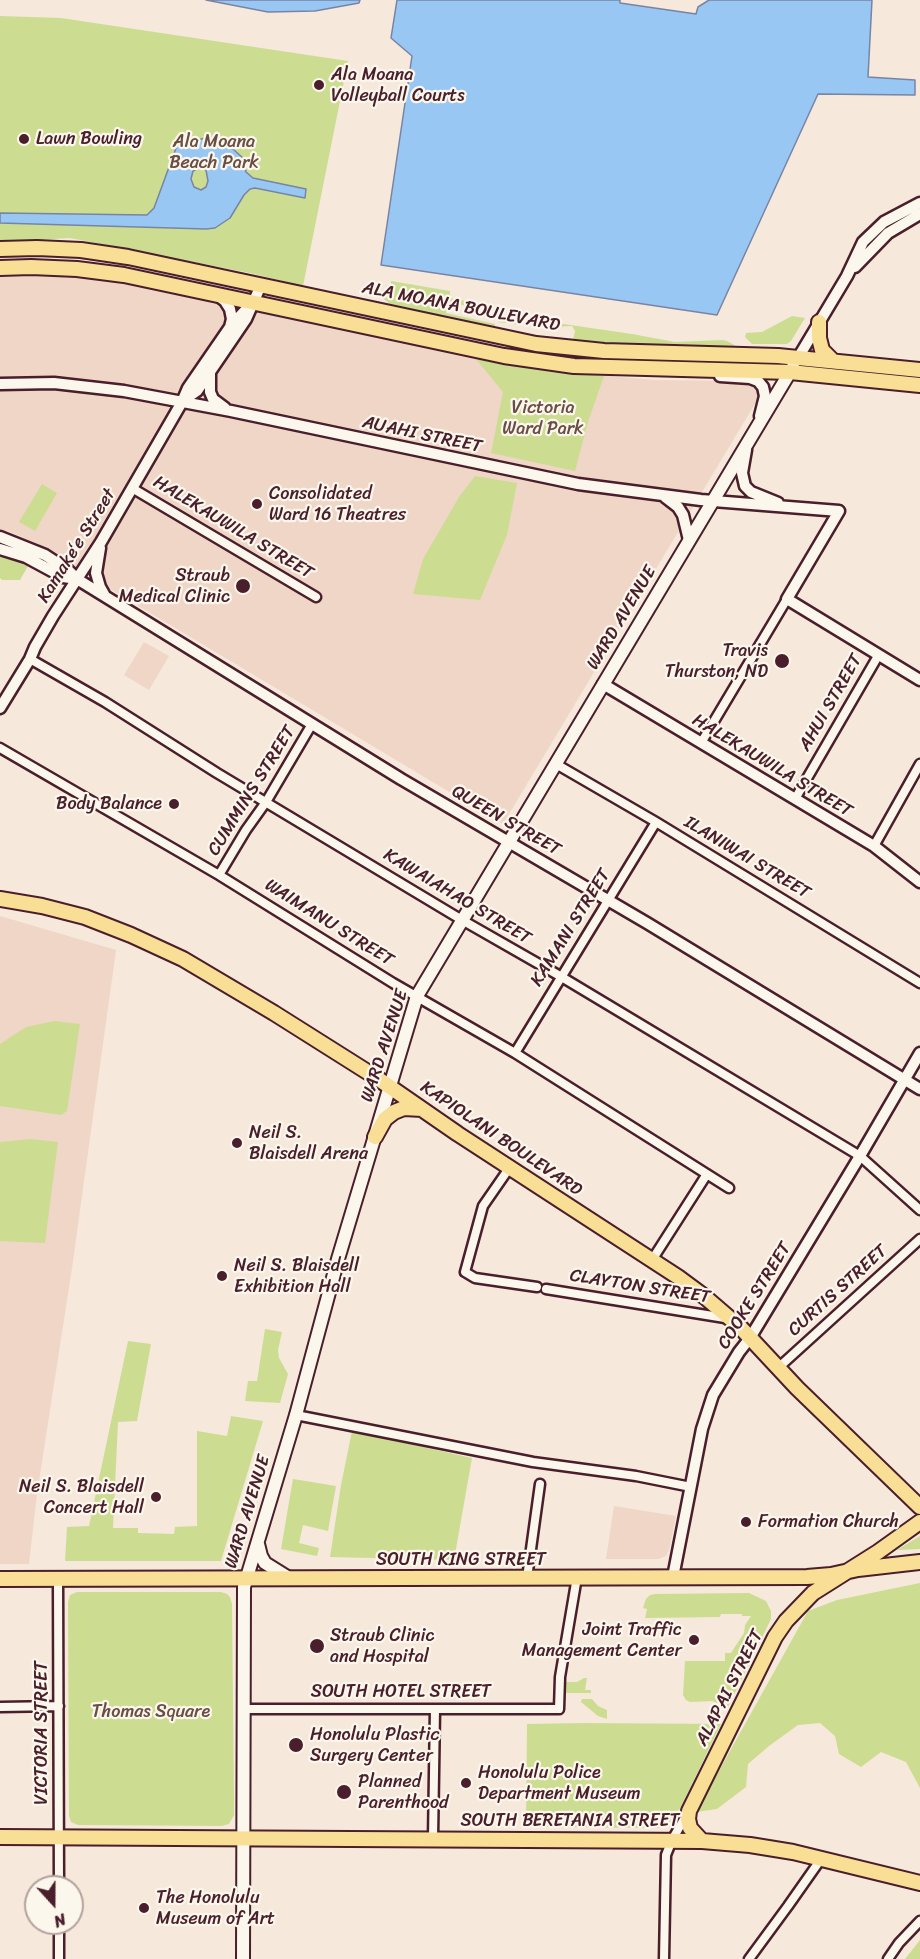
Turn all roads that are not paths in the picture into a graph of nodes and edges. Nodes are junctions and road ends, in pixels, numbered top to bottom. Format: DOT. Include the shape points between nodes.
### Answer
graph roads {
  1 [pos="920,202"];
  2 [pos="920,214"];
  3 [pos="0,249"];
  4 [pos="0,268"];
  5 [pos="847,276"];
  6 [pos="261,285"];
  7 [pos="212,293"];
  8 [pos="253,302"];
  9 [pos="819,322"];
  10 [pos="230,327"];
  11 [pos="798,358"];
  12 [pos="833,361"];
  13 [pos="654,369"];
  14 [pos="920,370"];
  15 [pos="211,371"];
  16 [pos="790,372"];
  17 [pos="0,384"];
  18 [pos="920,385"];
  19 [pos="182,402"];
  20 [pos="231,411"];
  21 [pos="753,434"];
  22 [pos="132,488"];
  23 [pos="663,495"];
  24 [pos="713,501"];
  25 [pos="789,508"];
  26 [pos="0,537"];
  27 [pos="689,540"];
  28 [pos="101,542"];
  29 [pos="0,549"];
  30 [pos="77,579"];
  31 [pos="106,597"];
  32 [pos="316,597"];
  33 [pos="787,599"];
  34 [pos="878,656"];
  35 [pos="30,659"];
  36 [pos="920,680"];
  37 [pos="603,684"];
  38 [pos="0,708"];
  39 [pos="312,724"];
  40 [pos="701,743"];
  41 [pos="0,748"];
  42 [pos="556,764"];
  43 [pos="920,764"];
  44 [pos="795,799"];
  45 [pos="267,801"];
  46 [pos="656,822"];
  47 [pos="509,842"];
  48 [pos="874,846"];
  49 [pos="219,875"];
  50 [pos="920,882"];
  51 [pos="0,899"];
  52 [pos="607,900"];
  53 [pos="462,920"];
  54 [pos="560,976"];
  55 [pos="920,983"];
  56 [pos="417,996"];
  57 [pos="515,1053"];
  58 [pos="920,1053"];
  59 [pos="904,1080"];
  60 [pos="390,1086"];
  61 [pos="920,1089"];
  62 [pos="422,1109"];
  63 [pos="375,1137"];
  64 [pos="860,1156"];
  65 [pos="510,1167"];
  66 [pos="707,1174"];
  67 [pos="729,1188"];
  68 [pos="920,1210"];
  69 [pos="920,1239"];
  70 [pos="652,1260"];
  71 [pos="729,1318"];
  72 [pos="750,1338"];
  73 [pos="778,1368"];
  74 [pos="296,1415"];
  75 [pos="540,1484"];
  76 [pos="691,1487"];
  77 [pos="920,1507"];
  78 [pos="920,1522"];
  79 [pos="258,1544"];
  80 [pos="920,1562"];
  81 [pos="846,1572"];
  82 [pos="577,1577"];
  83 [pos="674,1577"];
  84 [pos="248,1578"];
  85 [pos="289,1578"];
  86 [pos="527,1578"];
  87 [pos="0,1579"];
  88 [pos="58,1579"];
  89 [pos="59,1706"];
  90 [pos="0,1707"];
  91 [pos="243,1709"];
  92 [pos="435,1709"];
  93 [pos="689,1811"];
  94 [pos="0,1837"];
  95 [pos="59,1837"];
  96 [pos="244,1838"];
  97 [pos="433,1838"];
  98 [pos="672,1840"];
  99 [pos="702,1841"];
  100 [pos="821,1859"];
  101 [pos="59,1875"];
  102 [pos="920,1884"];
  103 [pos="920,1921"];
  104 [pos="60,1935"];
  105 [pos="59,1959"];
  106 [pos="243,1959"];
  107 [pos="664,1959"];
  108 [pos="749,1959"];
  109 [pos="888,1959"];
  1 -- 5 [label="street, WARD AVENUE" via="884,222 863,242"];
  2 -- 5 [label="street, WARD AVENUE" via="888,233"];
  3 -- 6 [label="main road, ALA MOANA BOULEVARD" via="81,250"];
  4 -- 7 [label="main road, ALA MOANA BOULEVARD" via="76,269"];
  5 -- 9 [label="street, WARD AVENUE"];
  6 -- 8 [label="street"];
  6 -- 11 [label="main road, ALA MOANA BOULEVARD" via="536,344 604,351"];
  7 -- 8 [label="main road, ALA MOANA BOULEVARD"];
  7 -- 10 [label="street" via="231,309"];
  8 -- 10 [label="street, Kamakeʻe Street"];
  8 -- 13 [label="main road, ALA MOANA BOULEVARD" via="504,356 574,366"];
  8 -- 15 [label="street, Kamakeʻe Street"];
  9 -- 11 [label="street, WARD AVENUE"];
  9 -- 12 [label="main road" via="822,350"];
  10 -- 19 [label="street, Kamakeʻe Street"];
  11 -- 12 [label="main road, ALA MOANA BOULEVARD"];
  11 -- 16 [label="main road, WARD AVENUE"];
  12 -- 14 [label="main road, ALA MOANA BOULEVARD"];
  13 -- 16 [label="main road, ALA MOANA BOULEVARD"];
  13 -- 21 [label="street" via="757,380 765,398"];
  15 -- 19 [label="street, Kamakeʻe Street" via="197,391"];
  15 -- 20 [label="street" via="210,392"];
  16 -- 18 [label="main road, ALA MOANA BOULEVARD"];
  16 -- 21 [label="main road, WARD AVENUE"];
  17 -- 19 [label="street, AUAHI STREET" via="101,387"];
  19 -- 20 [label="street, AUAHI STREET"];
  19 -- 22 [label="street, Kamakeʻe Street"];
  20 -- 23 [label="street, AUAHI STREET" via="551,479"];
  21 -- 24 [label="main road, WARD AVENUE"];
  21 -- 25 [label="street" via="743,462 744,484 751,492"];
  22 -- 28 [label="street, Kamakeʻe Street"];
  22 -- 32 [label="street, HALEKAUWILA STREET"];
  23 -- 24 [label="street, AUAHI STREET"];
  23 -- 27 [label="street" via="683,515"];
  24 -- 25 [label="street, AUAHI STREET"];
  24 -- 27 [label="main road, WARD AVENUE"];
  25 -- 33 [label="street, AUAHI STREET" via="839,512"];
  26 -- 30 [label="street, QUEEN STREET" via="45,555"];
  27 -- 37 [label="main road, WARD AVENUE"];
  28 -- 30 [label="street, Kamakeʻe Street"];
  28 -- 31 [label="street" via="96,573"];
  29 -- 30 [label="street, QUEEN STREET" via="26,557 63,577"];
  30 -- 31 [label="street, QUEEN STREET"];
  30 -- 35 [label="street, Kamakeʻe Street"];
  31 -- 39 [label="street, QUEEN STREET"];
  33 -- 34 [label="street"];
  33 -- 40 [label="street"];
  34 -- 36 [label="street"];
  34 -- 44 [label="street, AHUI STREET"];
  35 -- 38 [label="street, Kamakeʻe Street"];
  35 -- 45 [label="street, KAWAIAHAO STREET"];
  37 -- 40 [label="street, HALEKAUWILA STREET"];
  37 -- 42 [label="main road, WARD AVENUE"];
  39 -- 45 [label="street, CUMMINS STREET"];
  39 -- 47 [label="street, QUEEN STREET"];
  40 -- 44 [label="street, HALEKAUWILA STREET"];
  41 -- 49 [label="street, WAIMANU STREET"];
  42 -- 46 [label="street, ILANIWAI STREET"];
  42 -- 47 [label="main road, WARD AVENUE"];
  43 -- 48 [label="street"];
  44 -- 48 [label="street, HALEKAUWILA STREET"];
  45 -- 49 [label="street, CUMMINS STREET"];
  45 -- 53 [label="street, KAWAIAHAO STREET"];
  46 -- 52 [label="street, KAMANI STREET"];
  46 -- 55 [label="street, ILANIWAI STREET"];
  47 -- 52 [label="street, QUEEN STREET"];
  47 -- 53 [label="main road, WARD AVENUE"];
  48 -- 50 [label="street, HALEKAUWILA STREET"];
  49 -- 56 [label="street, WAIMANU STREET"];
  51 -- 60 [label="main road, KAPIOLANI BOULEVARD" via="85,917 173,954"];
  52 -- 54 [label="street, KAMANI STREET"];
  52 -- 59 [label="street, QUEEN STREET"];
  53 -- 54 [label="street, KAWAIAHAO STREET"];
  53 -- 56 [label="main road, WARD AVENUE"];
  54 -- 57 [label="street, KAMANI STREET"];
  54 -- 64 [label="street, KAWAIAHAO STREET"];
  56 -- 57 [label="street, WAIMANU STREET"];
  56 -- 60 [label="main road, WARD AVENUE"];
  57 -- 66 [label="street, WAIMANU STREET"];
  58 -- 59 [label="street, COOKE STREET"];
  59 -- 61 [label="street, QUEEN STREET"];
  59 -- 64 [label="street, COOKE STREET"];
  60 -- 62 [label="main road, KAPIOLANI BOULEVARD"];
  60 -- 63 [label="main road, WARD AVENUE"];
  62 -- 63 [label="main road" via="394,1112"];
  62 -- 65 [label="main road, KAPIOLANI BOULEVARD"];
  63 -- 74 [label="main road, WARD AVENUE"];
  64 -- 68 [label="street, KAWAIAHAO STREET"];
  64 -- 72 [label="street, COOKE STREET"];
  65 -- 70 [label="main road, KAPIOLANI BOULEVARD"];
  65 -- 71 [label="street, CLAYTON STREET" via="483,1206 465,1272 475,1278"];
  66 -- 67 [label="street, WAIMANU STREET"];
  66 -- 70 [label="street"];
  69 -- 73 [label="street, CURTIS STREET"];
  70 -- 71 [label="main road, KAPIOLANI BOULEVARD"];
  71 -- 72 [label="main road, KAPIOLANI BOULEVARD"];
  72 -- 73 [label="main road, KAPIOLANI BOULEVARD"];
  72 -- 76 [label="street, COOKE STREET" via="713,1395"];
  73 -- 77 [label="main road, KAPIOLANI BOULEVARD"];
  74 -- 76 [label="street" via="534,1462"];
  74 -- 79 [label="main road, WARD AVENUE"];
  75 -- 86 [label="street"];
  76 -- 83 [label="street, COOKE STREET"];
  78 -- 81 [label="main road, ALAPAI STREET"];
  79 -- 84 [label="main road, WARD AVENUE"];
  79 -- 85 [label="main road" via="266,1563"];
  80 -- 81 [label="main road, SOUTH KING STREET"];
  81 -- 83 [label="main road, SOUTH KING STREET" via="820,1576"];
  81 -- 93 [label="main road, ALAPAI STREET" via="813,1593 780,1630"];
  82 -- 83 [label="main road, SOUTH KING STREET"];
  82 -- 86 [label="main road, SOUTH KING STREET"];
  82 -- 92 [label="street, SOUTH HOTEL STREET" via="560,1677 559,1709"];
  84 -- 85 [label="main road, SOUTH KING STREET"];
  84 -- 88 [label="main road, SOUTH KING STREET"];
  84 -- 91 [label="main road, WARD AVENUE" via="243,1593"];
  85 -- 86 [label="main road, SOUTH KING STREET"];
  87 -- 88 [label="main road, SOUTH KING STREET"];
  88 -- 89 [label="street, VICTORIA STREET"];
  89 -- 90 [label="street"];
  89 -- 95 [label="street, VICTORIA STREET"];
  91 -- 92 [label="street, SOUTH HOTEL STREET"];
  91 -- 96 [label="main road, WARD AVENUE"];
  92 -- 97 [label="street"];
  93 -- 98 [label="street"];
  93 -- 99 [label="main road" via="690,1828"];
  94 -- 95 [label="main road, SOUTH BERETANIA STREET"];
  95 -- 96 [label="main road, SOUTH BERETANIA STREET"];
  95 -- 101 [label="street, VICTORIA STREET"];
  96 -- 97 [label="main road, SOUTH BERETANIA STREET"];
  96 -- 106 [label="main road, WARD AVENUE"];
  97 -- 98 [label="main road, SOUTH BERETANIA STREET"];
  98 -- 99 [label="main road, SOUTH BERETANIA STREET"];
  98 -- 107 [label="street" via="666,1855"];
  99 -- 100 [label="main road, SOUTH BERETANIA STREET" via="771,1848"];
  100 -- 102 [label="main road, SOUTH BERETANIA STREET"];
  100 -- 108 [label="street"];
  103 -- 109 [label="street"];
  104 -- 105 [label="street"];
}
